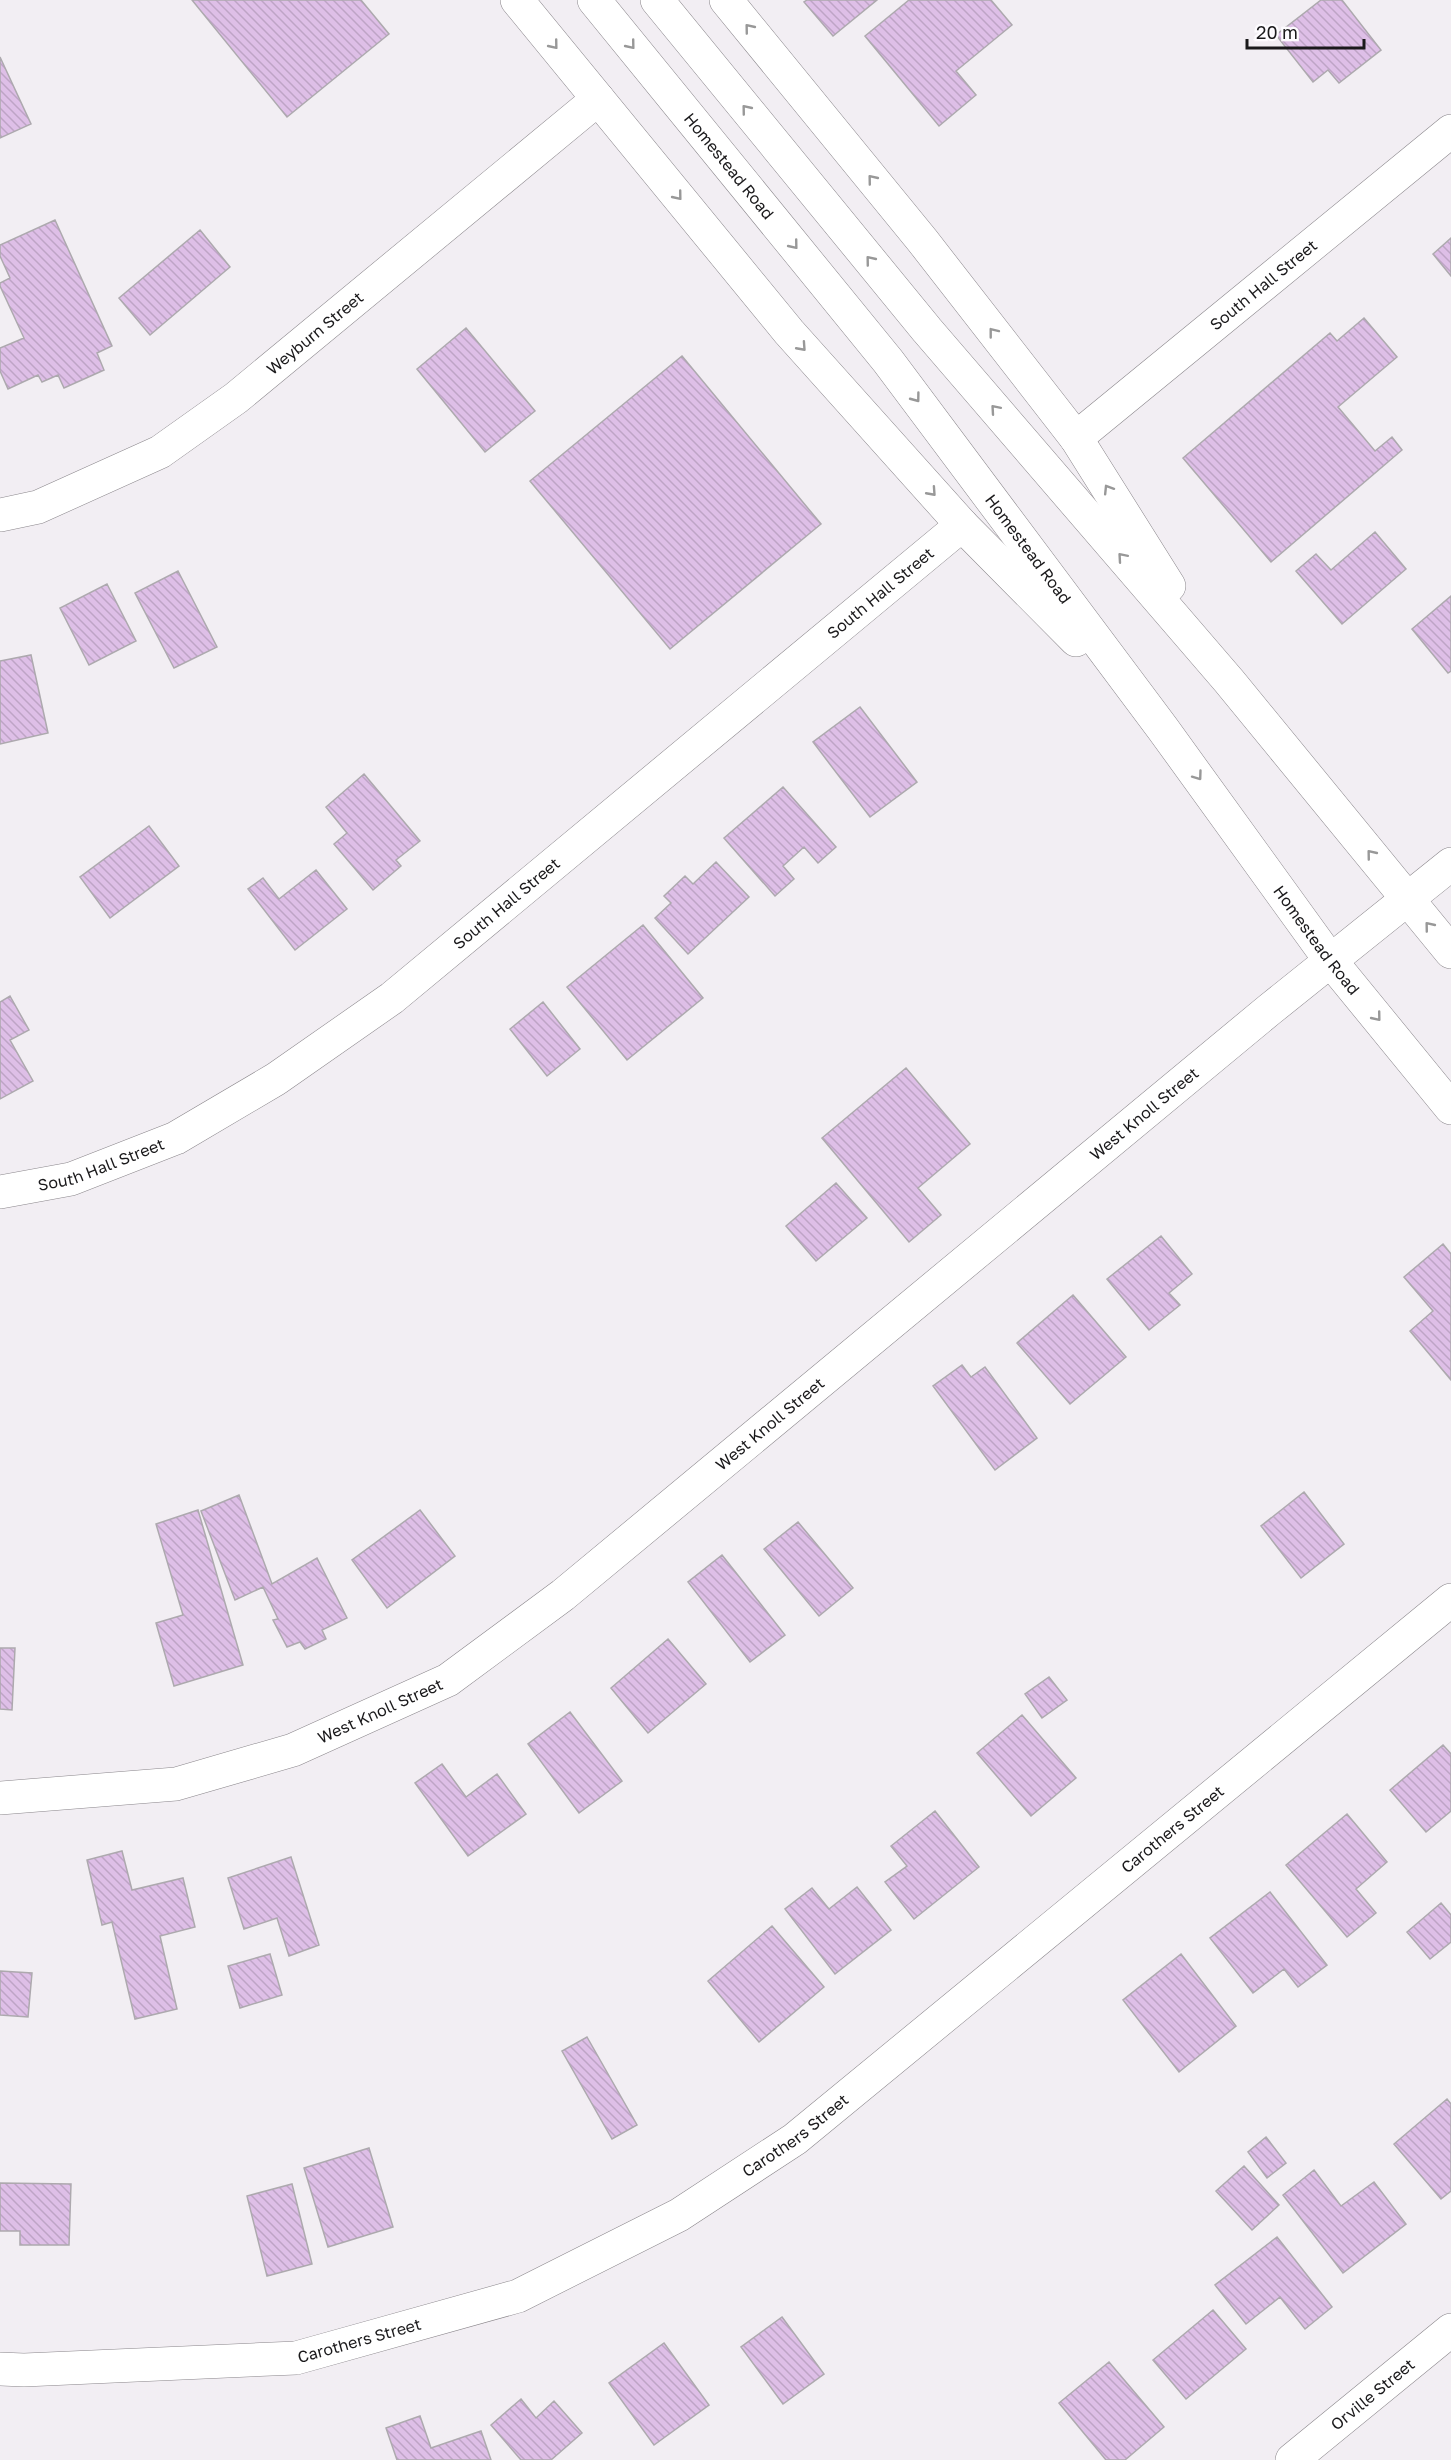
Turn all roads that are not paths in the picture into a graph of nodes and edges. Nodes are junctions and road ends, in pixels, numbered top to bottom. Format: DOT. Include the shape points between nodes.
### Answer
graph roads {
  1 [pos="518,0"];
  2 [pos="594,0"];
  3 [pos="657,0"];
  4 [pos="726,0"];
  5 [pos="598,99"];
  6 [pos="1451,131"];
  7 [pos="1076,438"];
  8 [pos="0,515"];
  9 [pos="962,525"];
  10 [pos="1229,681"];
  11 [pos="1163,729"];
  12 [pos="1451,864"];
  13 [pos="1408,899"];
  14 [pos="1451,952"];
  15 [pos="1330,960"];
  16 [pos="1451,1108"];
  17 [pos="0,1192"];
  18 [pos="1451,1600"];
  19 [pos="0,1798"];
  20 [pos="1451,2330"];
  21 [pos="0,2369"];
  22 [pos="1292,2460"];
  1 -- 5 [label="street, one-way"];
  2 -- 11 [label="street, Homestead Road, one-way" via="888,361"];
  10 -- 3 [label="street, one-way" via="927,330"];
  7 -- 4 [label="street, one-way" via="922,240"];
  5 -- 8 [label="street, Weyburn Street" via="236,398 160,452 38,507"];
  5 -- 9 [label="street, one-way" via="789,332"];
  6 -- 7 [label="street, South Hall Street"];
  10 -- 7 [label="street, one-way"];
  9 -- 11 [label="street"];
  9 -- 17 [label="street, South Hall Street" via="392,998 276,1079 176,1138 71,1179"];
  13 -- 10 [label="street, one-way"];
  11 -- 15 [label="street, Homestead Road, one-way"];
  12 -- 13 [label="street, West Knoll Street"];
  14 -- 13 [label="street, one-way"];
  13 -- 15 [label="street, West Knoll Street"];
  15 -- 16 [label="street, Homestead Road, one-way"];
  15 -- 19 [label="street, West Knoll Street" via="563,1595 448,1680 293,1750 176,1784"];
  18 -- 21 [label="street, Carothers Street" via="795,2139 679,2215 518,2296 296,2358"];
  20 -- 22 [label="street, Orville Street"];
}
